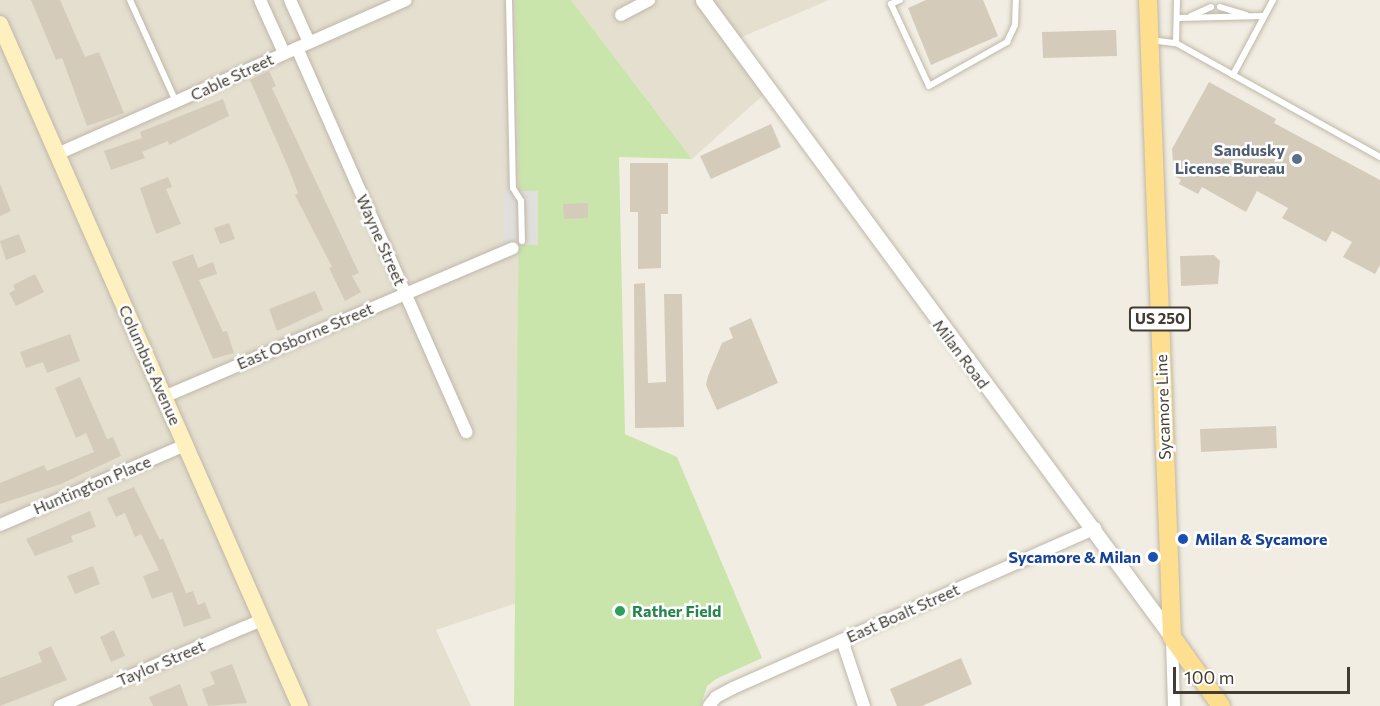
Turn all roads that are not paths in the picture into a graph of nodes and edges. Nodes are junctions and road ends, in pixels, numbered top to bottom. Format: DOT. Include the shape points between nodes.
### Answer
graph roads {
  1 [pos="130,0"];
  2 [pos="260,0"];
  3 [pos="290,0"];
  4 [pos="406,0"];
  5 [pos="509,0"];
  6 [pos="650,0"];
  7 [pos="703,0"];
  8 [pos="900,0"];
  9 [pos="1016,0"];
  10 [pos="1148,0"];
  11 [pos="1177,0"];
  12 [pos="1273,0"];
  13 [pos="1211,7"];
  14 [pos="1220,7"];
  15 [pos="621,15"];
  16 [pos="1246,15"];
  17 [pos="1264,16"];
  18 [pos="1178,18"];
  19 [pos="1188,18"];
  20 [pos="0,24"];
  21 [pos="1150,40"];
  22 [pos="309,42"];
  23 [pos="1176,43"];
  24 [pos="297,48"];
  25 [pos="284,53"];
  26 [pos="1233,75"];
  27 [pos="176,102"];
  28 [pos="57,154"];
  29 [pos="1380,157"];
  30 [pos="517,244"];
  31 [pos="405,294"];
  32 [pos="164,397"];
  33 [pos="466,432"];
  34 [pos="185,445"];
  35 [pos="0,525"];
  36 [pos="1095,528"];
  37 [pos="262,620"];
  38 [pos="1172,637"];
  39 [pos="842,640"];
  40 [pos="710,703"];
  41 [pos="60,706"];
  42 [pos="300,706"];
  43 [pos="864,706"];
  44 [pos="1174,706"];
  45 [pos="1221,706"];
  1 -- 27 [label="lane"];
  2 -- 25 [label="street"];
  3 -- 22 [label="street"];
  4 -- 22 [label="street, Cable Street"];
  5 -- 30 [label="lane" via="513,188 521,201"];
  6 -- 15 [label="street"];
  7 -- 36 [label="street, Milan Road" via="948,338"];
  8 -- 9 [label="lane" via="891,4 929,87 1007,42 1015,25"];
  10 -- 21 [label="main road, Sycamore Line / US 250"];
  11 -- 18 [label="lane"];
  12 -- 17 [label="lane"];
  13 -- 19 [label="lane"];
  14 -- 16 [label="lane"];
  16 -- 17 [label="lane"];
  16 -- 19 [label="lane"];
  17 -- 26 [label="lane"];
  18 -- 19 [label="lane"];
  18 -- 23 [label="lane"];
  20 -- 28 [label="main road, Columbus Avenue"];
  21 -- 23 [label="lane"];
  21 -- 38 [label="main road, Sycamore Line / US 250"];
  22 -- 24 [label="street, Cable Street"];
  23 -- 26 [label="lane"];
  24 -- 25 [label="street, Cable Street"];
  24 -- 31 [label="street, Wayne Street"];
  25 -- 27 [label="street, Cable Street"];
  26 -- 29 [label="lane"];
  27 -- 28 [label="street, Cable Street"];
  28 -- 32 [label="main road, Columbus Avenue"];
  30 -- 31 [label="street, East Osborne Street"];
  31 -- 32 [label="street, East Osborne Street"];
  31 -- 33 [label="street, Wayne Street"];
  32 -- 34 [label="main road, Columbus Avenue"];
  34 -- 35 [label="street, Huntington Place"];
  34 -- 37 [label="main road, Columbus Avenue"];
  36 -- 38 [label="street, Milan Road"];
  36 -- 39 [label="street, East Boalt Street"];
  37 -- 41 [label="street, Taylor Street"];
  37 -- 42 [label="main road, Columbus Avenue"];
  38 -- 44 [label="street, Sycamore Line"];
  38 -- 45 [label="main road, Milan Road"];
  39 -- 40 [label="street, East Boalt Street"];
  39 -- 43 [label="street"];
}
